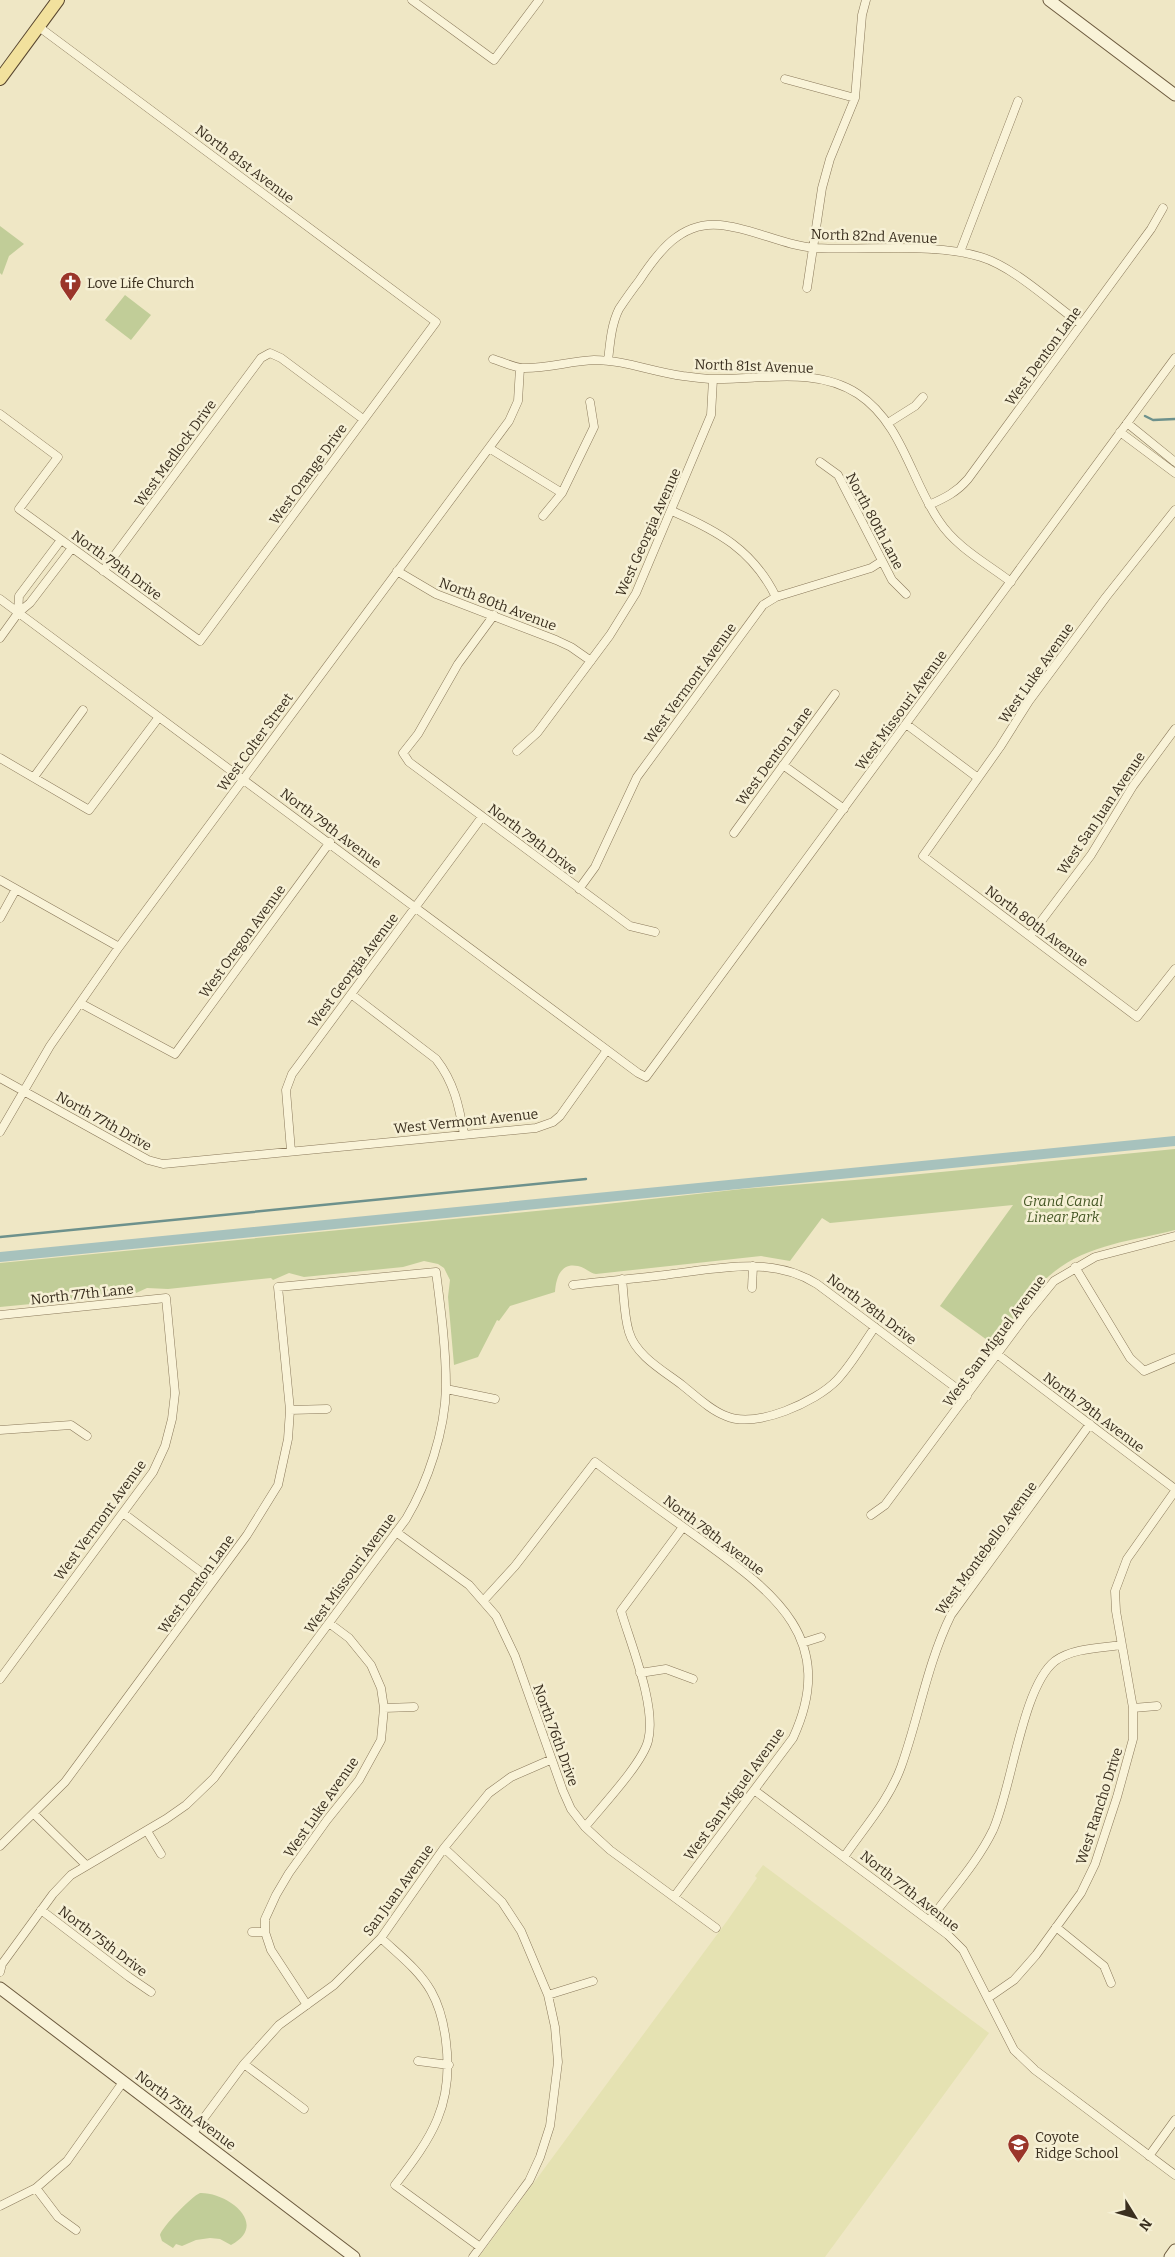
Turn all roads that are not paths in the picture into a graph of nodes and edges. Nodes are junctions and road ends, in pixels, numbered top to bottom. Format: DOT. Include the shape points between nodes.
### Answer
graph roads {
  1 [pos="58,0"];
  2 [pos="412,0"];
  3 [pos="539,0"];
  4 [pos="866,0"];
  5 [pos="1049,0"];
  6 [pos="38,27"];
  7 [pos="0,79"];
  8 [pos="784,79"];
  9 [pos="1175,95"];
  10 [pos="855,98"];
  11 [pos="1018,101"];
  12 [pos="1163,208"];
  13 [pos="813,248"];
  14 [pos="960,252"];
  15 [pos="808,288"];
  16 [pos="436,322"];
  17 [pos="1081,324"];
  18 [pos="1175,358"];
  19 [pos="493,359"];
  20 [pos="608,361"];
  21 [pos="520,368"];
  22 [pos="714,379"];
  23 [pos="923,398"];
  24 [pos="590,402"];
  25 [pos="0,414"];
  26 [pos="364,419"];
  27 [pos="1127,423"];
  28 [pos="888,424"];
  29 [pos="1120,432"];
  30 [pos="489,448"];
  31 [pos="820,462"];
  32 [pos="1175,462"];
  33 [pos="1175,473"];
  34 [pos="562,493"];
  35 [pos="929,505"];
  36 [pos="1175,510"];
  37 [pos="672,512"];
  38 [pos="543,516"];
  39 [pos="61,540"];
  40 [pos="72,548"];
  41 [pos="882,561"];
  42 [pos="103,570"];
  43 [pos="397,571"];
  44 [pos="1011,582"];
  45 [pos="906,594"];
  46 [pos="776,596"];
  47 [pos="0,599"];
  48 [pos="18,613"];
  49 [pos="494,615"];
  50 [pos="0,638"];
  51 [pos="200,641"];
  52 [pos="591,661"];
  53 [pos="835,694"];
  54 [pos="83,710"];
  55 [pos="159,717"];
  56 [pos="906,724"];
  57 [pos="1175,729"];
  58 [pos="517,751"];
  59 [pos="0,758"];
  60 [pos="783,765"];
  61 [pos="34,777"];
  62 [pos="244,778"];
  63 [pos="978,778"];
  64 [pos="844,809"];
  65 [pos="482,817"];
  66 [pos="734,833"];
  67 [pos="330,842"];
  68 [pos="923,856"];
  69 [pos="0,880"];
  70 [pos="16,889"];
  71 [pos="579,889"];
  72 [pos="415,907"];
  73 [pos="0,918"];
  74 [pos="655,932"];
  75 [pos="1030,936"];
  76 [pos="119,947"];
  77 [pos="1175,969"];
  78 [pos="351,994"];
  79 [pos="80,1003"];
  80 [pos="607,1050"];
  81 [pos="646,1076"];
  82 [pos="0,1078"];
  83 [pos="23,1091"];
  84 [pos="0,1132"];
  85 [pos="464,1134"];
  86 [pos="291,1151"];
  87 [pos="1175,1236"];
  88 [pos="753,1266"];
  89 [pos="1075,1267"];
  90 [pos="622,1279"];
  91 [pos="573,1285"];
  92 [pos="278,1287"];
  93 [pos="752,1288"];
  94 [pos="166,1298"];
  95 [pos="0,1315"];
  96 [pos="875,1327"];
  97 [pos="996,1354"];
  98 [pos="1175,1358"];
  99 [pos="446,1389"];
  100 [pos="967,1396"];
  101 [pos="494,1399"];
  102 [pos="327,1409"];
  103 [pos="290,1410"];
  104 [pos="1090,1424"];
  105 [pos="0,1430"];
  106 [pos="87,1436"];
  107 [pos="1175,1490"];
  108 [pos="123,1513"];
  109 [pos="871,1515"];
  110 [pos="683,1527"];
  111 [pos="396,1532"];
  112 [pos="213,1581"];
  113 [pos="484,1600"];
  114 [pos="329,1622"];
  115 [pos="820,1637"];
  116 [pos="802,1643"];
  117 [pos="1121,1645"];
  118 [pos="640,1673"];
  119 [pos="0,1679"];
  120 [pos="693,1679"];
  121 [pos="1156,1706"];
  122 [pos="414,1707"];
  123 [pos="384,1708"];
  124 [pos="1133,1708"];
  125 [pos="550,1760"];
  126 [pos="754,1790"];
  127 [pos="34,1814"];
  128 [pos="585,1827"];
  129 [pos="147,1831"];
  130 [pos="0,1846"];
  131 [pos="444,1848"];
  132 [pos="161,1854"];
  133 [pos="844,1857"];
  134 [pos="86,1865"];
  135 [pos="674,1897"];
  136 [pos="41,1910"];
  137 [pos="930,1920"];
  138 [pos="1056,1927"];
  139 [pos="716,1928"];
  140 [pos="252,1932"];
  141 [pos="265,1932"];
  142 [pos="381,1938"];
  143 [pos="0,1972"];
  144 [pos="593,1982"];
  145 [pos="1111,1983"];
  146 [pos="0,1988"];
  147 [pos="151,1992"];
  148 [pos="548,1994"];
  149 [pos="988,1998"];
  150 [pos="308,2005"];
  151 [pos="418,2061"];
  152 [pos="244,2064"];
  153 [pos="449,2065"];
  154 [pos="123,2082"];
  155 [pos="304,2109"];
  156 [pos="1175,2120"];
  157 [pos="192,2134"];
  158 [pos="1149,2156"];
  159 [pos="1175,2175"];
  160 [pos="36,2188"];
  161 [pos="0,2206"];
  162 [pos="76,2230"];
  163 [pos="480,2247"];
  164 [pos="1175,2250"];
  165 [pos="354,2257"];
  166 [pos="473,2257"];
  167 [pos="1170,2257"];
  1 -- 6 [label="main road"];
  2 -- 3 [label="street" via="494,60"];
  4 -- 10 [label="street"];
  5 -- 9 [label="main road"];
  6 -- 7 [label="main road"];
  6 -- 16 [label="street, North 81st Avenue"];
  8 -- 10 [label="street"];
  10 -- 13 [label="street" via="826,173"];
  11 -- 14 [label="street"];
  12 -- 17 [label="street, West Denton Lane"];
  13 -- 14 [label="street, North 82nd Avenue"];
  13 -- 15 [label="street"];
  13 -- 20 [label="street, North 82nd Avenue" via="721,225 700,225 680,234 662,249 619,310"];
  14 -- 17 [label="street, North 82nd Avenue" via="998,264"];
  16 -- 26 [label="street, West Orange Drive"];
  17 -- 35 [label="street, West Denton Lane" via="968,479 954,492"];
  18 -- 27 [label="street, West Missouri Avenue"];
  19 -- 21 [label="street, North 81st Avenue"];
  20 -- 21 [label="street, North 81st Avenue"];
  20 -- 22 [label="street, North 81st Avenue"];
  21 -- 30 [label="street, West Colter Street" via="516,409"];
  22 -- 28 [label="street, North 81st Avenue" via="771,376 827,381 858,394"];
  22 -- 37 [label="street, West Georgia Avenue" via="711,415"];
  23 -- 28 [label="street"];
  24 -- 34 [label="street" via="594,427"];
  25 -- 39 [label="street, North 79th Drive" via="58,457 19,509"];
  26 -- 42 [label="street, West Medlock Drive" via="281,358 270,353 261,358"];
  26 -- 51 [label="street, West Orange Drive"];
  27 -- 29 [label="street, West Missouri Avenue"];
  27 -- 32 [label="street"];
  28 -- 35 [label="street, North 81st Avenue"];
  29 -- 33 [label="street"];
  29 -- 44 [label="street, West Missouri Avenue"];
  30 -- 34 [label="street"];
  30 -- 43 [label="street, West Colter Street"];
  31 -- 41 [label="street, North 80th Lane" via="838,475"];
  34 -- 38 [label="street"];
  35 -- 44 [label="street, North 81st Avenue" via="957,542"];
  36 -- 63 [label="street, West Luke Avenue" via="1029,701"];
  37 -- 46 [label="street" via="720,534 744,552 761,570"];
  37 -- 52 [label="street, West Georgia Avenue" via="636,593"];
  39 -- 40 [label="street, North 79th Drive"];
  39 -- 48 [label="street" via="19,596"];
  40 -- 42 [label="street, North 79th Drive"];
  40 -- 48 [label="street" via="30,603"];
  41 -- 45 [label="street, North 80th Lane" via="892,580"];
  41 -- 46 [label="street, West Vermont Avenue" via="852,575"];
  42 -- 51 [label="street, North 79th Drive"];
  43 -- 49 [label="street, North 80th Avenue" via="431,592"];
  43 -- 62 [label="street, West Colter Street"];
  44 -- 56 [label="street, West Missouri Avenue"];
  46 -- 71 [label="street, West Vermont Avenue" via="763,605 750,621 637,777 595,867"];
  47 -- 48 [label="street, North 79th Avenue"];
  48 -- 50 [label="street"];
  48 -- 55 [label="street, North 79th Avenue"];
  49 -- 52 [label="street, North 80th Avenue" via="571,647"];
  49 -- 65 [label="street, North 79th Drive" via="458,664 404,753 409,762"];
  52 -- 58 [label="street, West Georgia Avenue" via="537,733"];
  53 -- 60 [label="street, West Denton Lane"];
  54 -- 61 [label="street"];
  55 -- 61 [label="street" via="89,810"];
  55 -- 62 [label="street, North 79th Avenue"];
  56 -- 63 [label="street"];
  56 -- 64 [label="street, West Missouri Avenue"];
  57 -- 75 [label="street, West San Juan Avenue" via="1133,786 1092,855"];
  59 -- 61 [label="street"];
  60 -- 64 [label="street"];
  60 -- 66 [label="street, West Denton Lane"];
  62 -- 67 [label="street, North 79th Avenue"];
  62 -- 76 [label="street, West Colter Street"];
  63 -- 68 [label="street, West Luke Avenue"];
  64 -- 81 [label="street, West Missouri Avenue"];
  65 -- 71 [label="street, North 79th Drive"];
  65 -- 72 [label="street, West Georgia Avenue"];
  67 -- 72 [label="street, North 79th Avenue"];
  67 -- 79 [label="street, West Oregon Avenue" via="175,1054"];
  68 -- 75 [label="street, North 80th Avenue"];
  69 -- 70 [label="street"];
  70 -- 73 [label="street"];
  70 -- 76 [label="street"];
  71 -- 74 [label="street, North 79th Drive" via="630,926"];
  72 -- 78 [label="street, West Georgia Avenue"];
  72 -- 80 [label="street, North 79th Avenue"];
  75 -- 77 [label="street, North 80th Avenue" via="1137,1017"];
  76 -- 79 [label="street, West Colter Street"];
  78 -- 85 [label="street" via="436,1059 452,1084"];
  78 -- 86 [label="street, West Georgia Avenue" via="288,1082"];
  79 -- 83 [label="street, West Colter Street"];
  80 -- 81 [label="street, North 79th Avenue"];
  80 -- 85 [label="street, West Vermont Avenue" via="566,1109 553,1122 536,1128"];
  82 -- 83 [label="street, North 77th Drive"];
  83 -- 84 [label="street, West Colter Street"];
  83 -- 86 [label="street, North 77th Drive" via="156,1163"];
  85 -- 86 [label="street, West Vermont Avenue"];
  87 -- 89 [label="street, West San Miguel Avenue" via="1095,1256"];
  88 -- 90 [label="street, North 78th Drive"];
  88 -- 93 [label="street"];
  88 -- 96 [label="street, North 78th Drive" via="792,1270 805,1276"];
  89 -- 97 [label="street, West San Miguel Avenue" via="1054,1281"];
  89 -- 98 [label="street" via="1130,1358 1144,1371"];
  90 -- 91 [label="street, North 78th Drive"];
  90 -- 96 [label="street" via="629,1332 637,1347 650,1361 716,1411 736,1419 754,1419 786,1411 823,1391 837,1380"];
  92 -- 99 [label="street, West Missouri Avenue" via="436,1272"];
  92 -- 103 [label="street, West Denton Lane"];
  94 -- 95 [label="street, North 77th Lane"];
  94 -- 108 [label="street, West Vermont Avenue" via="175,1393 172,1419 165,1446 153,1472"];
  96 -- 100 [label="street, North 78th Drive"];
  97 -- 100 [label="street, West San Miguel Avenue"];
  97 -- 104 [label="street, North 79th Avenue"];
  99 -- 101 [label="street"];
  99 -- 111 [label="street, West Missouri Avenue" via="439,1431 424,1483"];
  100 -- 109 [label="street, West San Miguel Avenue" via="885,1505"];
  102 -- 103 [label="street"];
  103 -- 112 [label="street, West Denton Lane" via="288,1439 278,1486 248,1535"];
  104 -- 107 [label="street, North 79th Avenue"];
  104 -- 133 [label="street, West Montebello Avenue" via="951,1615 938,1642 901,1767 890,1791"];
  105 -- 106 [label="street" via="71,1425"];
  107 -- 117 [label="street, West Rancho Drive" via="1127,1558 1120,1574 1115,1591"];
  108 -- 112 [label="street"];
  108 -- 119 [label="street, West Vermont Avenue"];
  110 -- 113 [label="street, North 78th Avenue" via="594,1462 515,1566"];
  110 -- 116 [label="street, North 78th Avenue" via="768,1591 796,1626"];
  110 -- 118 [label="street" via="621,1611"];
  111 -- 113 [label="street, North 76th Drive"];
  111 -- 114 [label="street, West Missouri Avenue"];
  112 -- 127 [label="street, West Denton Lane" via="66,1782"];
  113 -- 125 [label="street, North 76th Drive" via="509,1640"];
  114 -- 123 [label="street, West Luke Avenue" via="349,1638 371,1665 381,1688"];
  114 -- 129 [label="street, West Missouri Avenue" via="214,1778 186,1805"];
  115 -- 116 [label="street"];
  116 -- 126 [label="street, West San Miguel Avenue" via="808,1683 801,1720 793,1738"];
  117 -- 124 [label="street, West Rancho Drive"];
  117 -- 137 [label="street" via="1077,1651 1056,1661 1041,1678 1032,1696 1001,1809 992,1830 981,1852"];
  118 -- 120 [label="street" via="666,1669"];
  118 -- 128 [label="street" via="651,1720 648,1742 640,1759"];
  121 -- 124 [label="street"];
  122 -- 123 [label="street"];
  123 -- 141 [label="street, West Luke Avenue" via="381,1740 359,1780 327,1820 276,1895 264,1919"];
  124 -- 138 [label="street, West Rancho Drive" via="1133,1739 1095,1864 1081,1893"];
  125 -- 128 [label="street, North 76th Drive" via="572,1809"];
  125 -- 131 [label="street, San Juan Avenue" via="511,1777 489,1793"];
  126 -- 133 [label="street, North 77th Avenue"];
  126 -- 135 [label="street, West San Miguel Avenue"];
  127 -- 130 [label="street, West Denton Lane"];
  127 -- 134 [label="street"];
  128 -- 135 [label="street, North 76th Drive" via="610,1850"];
  129 -- 132 [label="street"];
  129 -- 134 [label="street, West Missouri Avenue"];
  131 -- 142 [label="street, San Juan Avenue"];
  131 -- 148 [label="street" via="502,1902 521,1931"];
  133 -- 137 [label="street, North 77th Avenue"];
  134 -- 136 [label="street, West Missouri Avenue" via="71,1875"];
  135 -- 139 [label="street, North 76th Drive"];
  136 -- 143 [label="street, West Missouri Avenue" via="2,1964"];
  136 -- 147 [label="street, North 75th Drive"];
  137 -- 149 [label="street, North 77th Avenue" via="963,1950"];
  138 -- 145 [label="street" via="1104,1966"];
  138 -- 149 [label="street, West Rancho Drive" via="1014,1980"];
  140 -- 141 [label="street"];
  141 -- 150 [label="street" via="271,1950"];
  142 -- 150 [label="street, San Juan Avenue" via="334,1985"];
  142 -- 153 [label="street" via="417,1972 431,1991 443,2020"];
  144 -- 148 [label="street"];
  146 -- 154 [label="main road, North 75th Avenue"];
  148 -- 163 [label="street" via="558,2062 550,2126 529,2181"];
  149 -- 158 [label="street, North 77th Avenue" via="1014,2050 1034,2070"];
  150 -- 152 [label="street, San Juan Avenue" via="279,2025"];
  151 -- 153 [label="street"];
  152 -- 155 [label="street"];
  152 -- 157 [label="street, San Juan Avenue"];
  153 -- 163 [label="street" via="447,2093 440,2116 421,2152 396,2185"];
  154 -- 157 [label="main road, North 75th Avenue"];
  154 -- 160 [label="street" via="67,2161"];
  156 -- 158 [label="street"];
  157 -- 165 [label="main road, North 75th Avenue"];
  158 -- 159 [label="street, North 77th Avenue"];
  160 -- 161 [label="street"];
  160 -- 162 [label="street" via="58,2217"];
  163 -- 166 [label="street"];
  164 -- 167 [label="main road"];
}
